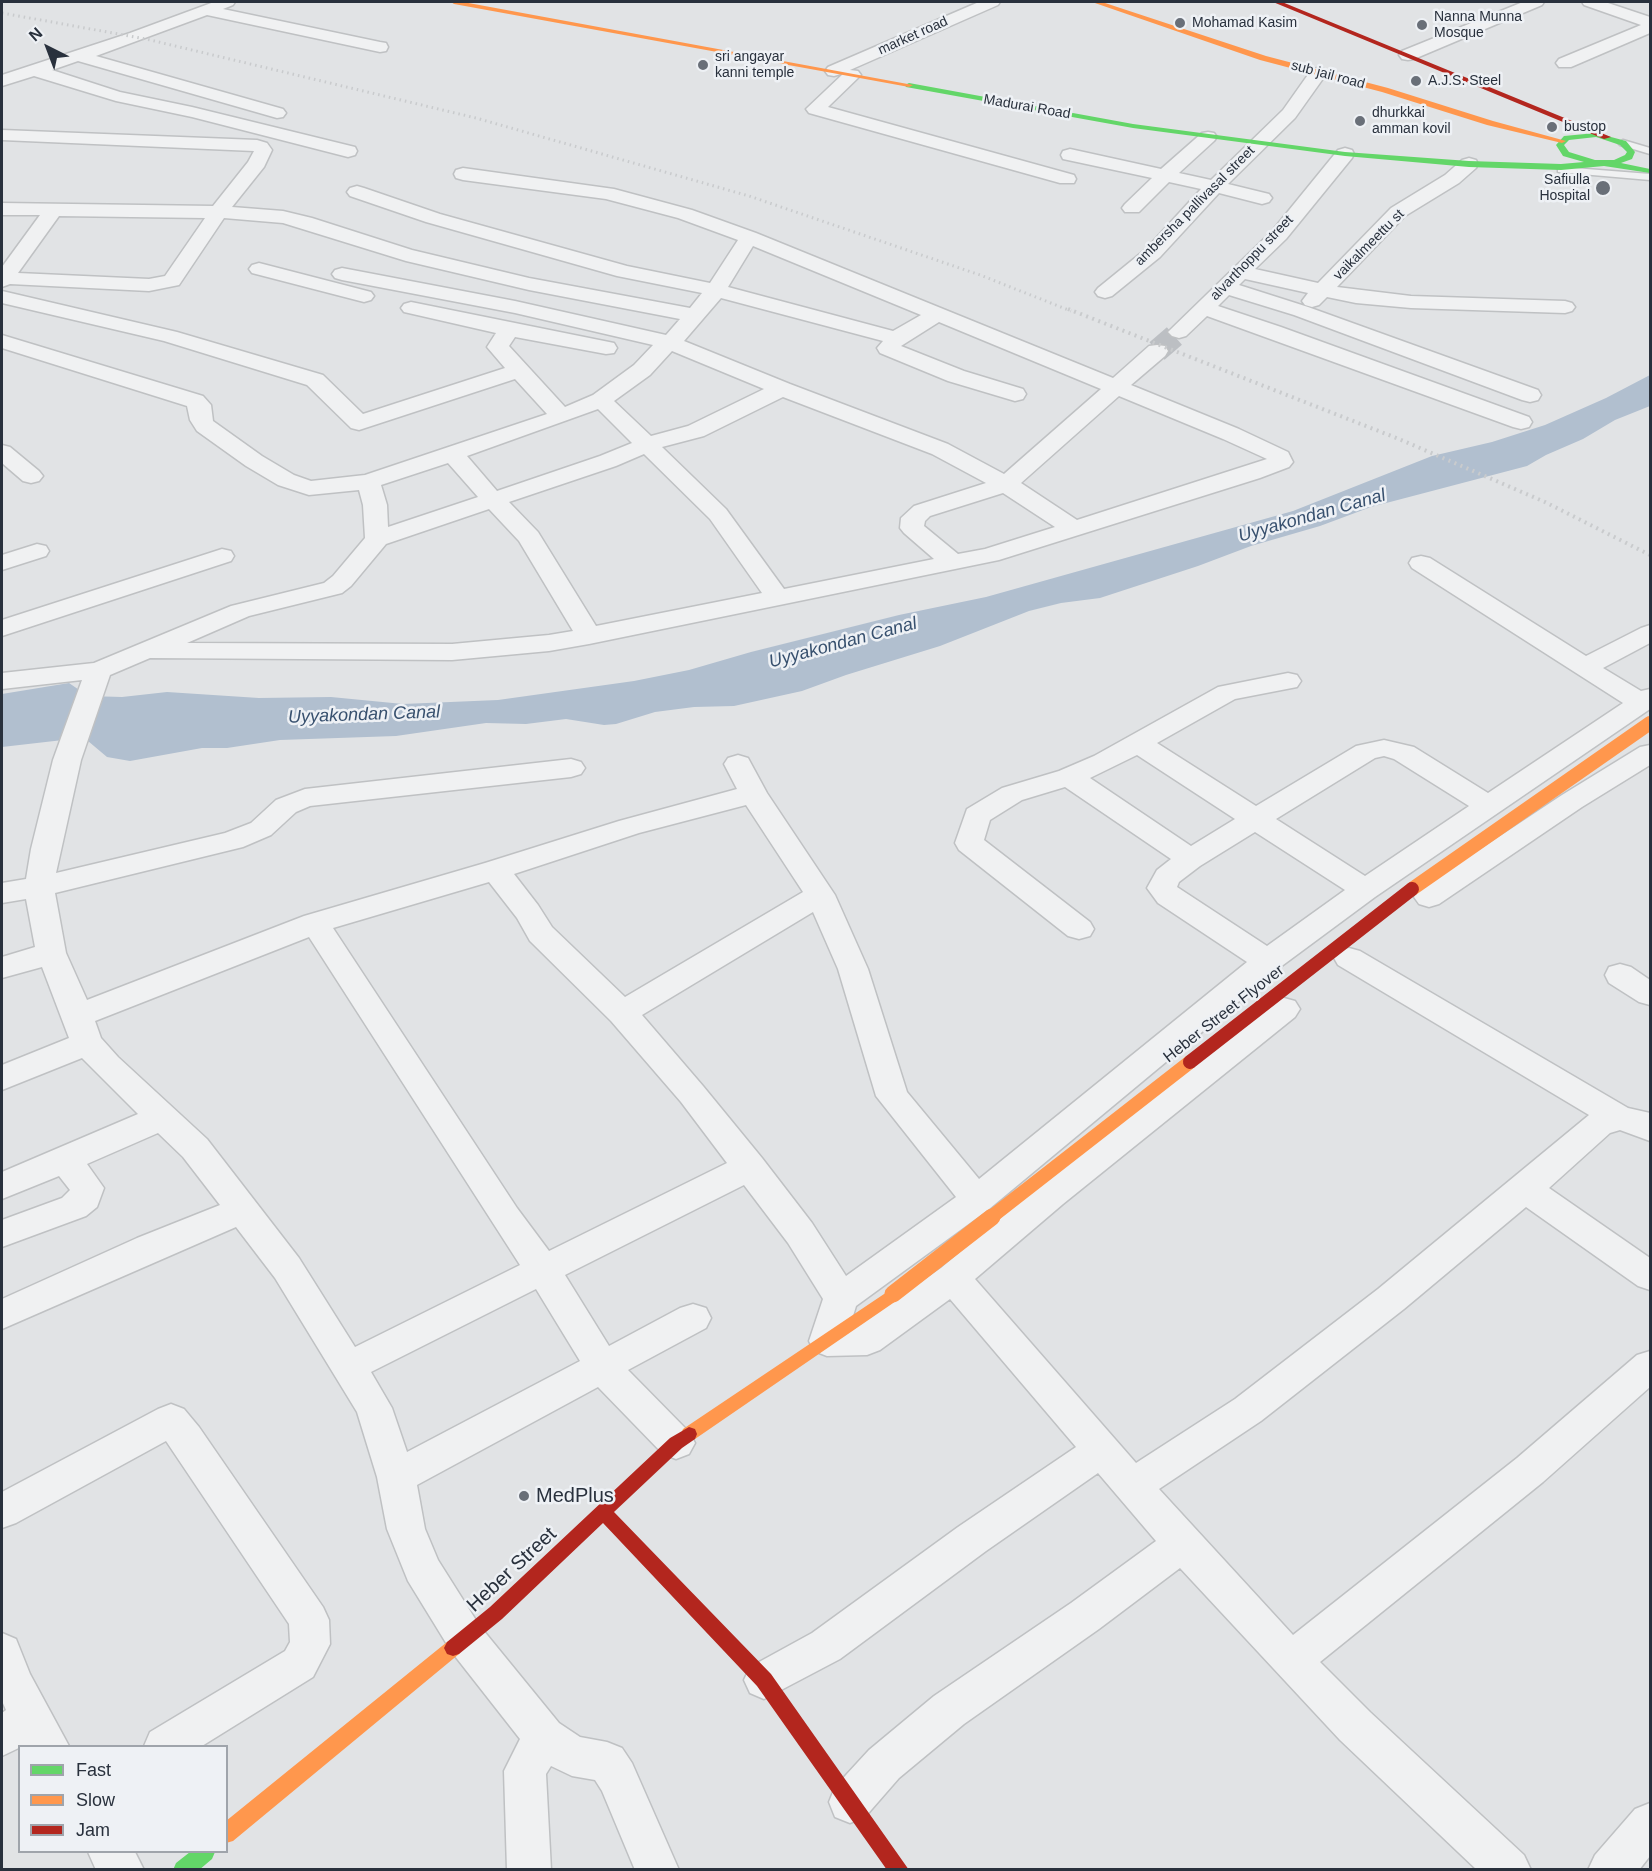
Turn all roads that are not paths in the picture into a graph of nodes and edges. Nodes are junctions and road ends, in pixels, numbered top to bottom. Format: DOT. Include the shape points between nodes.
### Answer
graph roads {
  1 [pos="227,2"];
  2 [pos="454,2"];
  3 [pos="992,2"];
  4 [pos="1096,2"];
  5 [pos="1276,2"];
  6 [pos="1536,2"];
  7 [pos="1590,2"];
  8 [pos="204,10"];
  9 [pos="1650,22"];
  10 [pos="1650,27"];
  11 [pos="380,47"];
  12 [pos="1408,55"];
  13 [pos="78,56"];
  14 [pos="1565,63"];
  15 [pos="33,70"];
  16 [pos="843,73"];
  17 [pos="1318,73"];
  18 [pos="2,81"];
  19 [pos="1534,108"];
  20 [pos="277,113"];
  21 [pos="2,135"];
  22 [pos="1208,137"];
  23 [pos="1607,137"];
  24 [pos="1623,143"];
  25 [pos="1258,144"];
  26 [pos="1562,146"];
  27 [pos="348,150"];
  28 [pos="1650,153"];
  29 [pos="1345,154"];
  30 [pos="1070,155"];
  31 [pos="1469,164"];
  32 [pos="1604,164"];
  33 [pos="1523,165"];
  34 [pos="1650,171"];
  35 [pos="463,174"];
  36 [pos="1165,175"];
  37 [pos="1650,177"];
  38 [pos="1067,179"];
  39 [pos="1215,187"];
  40 [pos="357,192"];
  41 [pos="1262,198"];
  42 [pos="1132,208"];
  43 [pos="2,209"];
  44 [pos="54,209"];
  45 [pos="218,212"];
  46 [pos="433,218"];
  47 [pos="749,237"];
  48 [pos="382,248"];
  49 [pos="259,269"];
  50 [pos="342,274"];
  51 [pos="1233,280"];
  52 [pos="2,285"];
  53 [pos="321,286"];
  54 [pos="716,290"];
  55 [pos="1324,291"];
  56 [pos="1105,292"];
  57 [pos="1564,307"];
  58 [pos="1204,308"];
  59 [pos="1301,310"];
  60 [pos="939,313"];
  61 [pos="694,315"];
  62 [pos="509,330"];
  63 [pos="1274,331"];
  64 [pos="1179,332"];
  65 [pos="896,338"];
  66 [pos="2,341"];
  67 [pos="662,350"];
  68 [pos="1157,351"];
  69 [pos="520,370"];
  70 [pos="1115,388"];
  71 [pos="782,389"];
  72 [pos="1015,394"];
  73 [pos="1530,395"];
  74 [pos="601,400"];
  75 [pos="561,416"];
  76 [pos="1521,422"];
  77 [pos="648,444"];
  78 [pos="2,452"];
  79 [pos="453,454"];
  80 [pos="31,476"];
  81 [pos="368,482"];
  82 [pos="1006,484"];
  83 [pos="493,500"];
  84 [pos="1074,529"];
  85 [pos="377,539"];
  86 [pos="37,551"];
  87 [pos="222,556"];
  88 [pos="951,561"];
  89 [pos="2,563"];
  90 [pos="1421,563"];
  91 [pos="777,597"];
  92 [pos="2,628"];
  93 [pos="1650,633"];
  94 [pos="589,636"];
  95 [pos="145,650"];
  96 [pos="1583,668"];
  97 [pos="2,681"];
  98 [pos="95,681"];
  99 [pos="1288,681"];
  100 [pos="1647,708"];
  101 [pos="1603,729"];
  102 [pos="1138,743"];
  103 [pos="1650,748"];
  104 [pos="1650,753"];
  105 [pos="738,764"];
  106 [pos="571,768"];
  107 [pos="1069,777"];
  108 [pos="753,794"];
  109 [pos="1490,807"];
  110 [pos="1257,820"];
  111 [pos="1191,860"];
  112 [pos="495,870"];
  113 [pos="39,887"];
  114 [pos="1365,891"];
  115 [pos="2,893"];
  116 [pos="820,895"];
  117 [pos="315,923"];
  118 [pos="1079,929"];
  119 [pos="51,953"];
  120 [pos="1349,958"];
  121 [pos="1268,961"];
  122 [pos="2,968"];
  123 [pos="1620,975"];
  124 [pos="1650,994"];
  125 [pos="622,1013"];
  126 [pos="83,1029"];
  127 [pos="2,1078"];
  128 [pos="163,1117"];
  129 [pos="1635,1123"];
  130 [pos="65,1160"];
  131 [pos="750,1167"];
  132 [pos="2,1186"];
  133 [pos="1525,1189"];
  134 [pos="977,1200"];
  135 [pos="242,1210"];
  136 [pos="2,1234"];
  137 [pos="544,1272"];
  138 [pos="1650,1276"];
  139 [pos="954,1278"];
  140 [pos="841,1298"];
  141 [pos="2,1315"];
  142 [pos="693,1318"];
  143 [pos="827,1341"];
  144 [pos="1650,1366"];
  145 [pos="348,1367"];
  146 [pos="603,1368"];
  147 [pos="676,1443"];
  148 [pos="1102,1449"];
  149 [pos="396,1478"];
  150 [pos="1132,1486"];
  151 [pos="2,1511"];
  152 [pos="603,1512"];
  153 [pos="1183,1544"];
  154 [pos="465,1638"];
  155 [pos="2,1652"];
  156 [pos="1291,1661"];
  157 [pos="764,1680"];
  158 [pos="27,1733"];
  159 [pos="544,1737"];
  160 [pos="167,1745"];
  161 [pos="849,1802"];
  162 [pos="1650,1824"];
  163 [pos="228,1832"];
  164 [pos="111,1853"];
  165 [pos="203,1853"];
  166 [pos="122,1869"];
  167 [pos="183,1869"];
  168 [pos="529,1869"];
  169 [pos="657,1869"];
  170 [pos="899,1869"];
  171 [pos="1509,1869"];
  172 [pos="1610,1869"];
  1 -- 8 [label="street"];
  2 -- 16 [label="main road, Madurai Road"];
  3 -- 16 [label="street, market road"];
  4 -- 17 [label="main road, sub jail road"];
  5 -- 12 [label="main road"];
  6 -- 12 [label="street"];
  7 -- 9 [label="street"];
  8 -- 11 [label="street"];
  8 -- 13 [label="street"];
  10 -- 14 [label="street"];
  12 -- 19 [label="main road"];
  13 -- 15 [label="street"];
  13 -- 20 [label="street"];
  15 -- 18 [label="street"];
  15 -- 27 [label="street" via="116,96"];
  16 -- 22 [label="main road, Madurai Road"];
  16 -- 38 [label="street, market road" via="814,110"];
  17 -- 25 [label="street, ambersha pallivasal street" via="1289,114"];
  17 -- 26 [label="main road, sub jail road"];
  19 -- 23 [label="main road"];
  19 -- 26 [label="main road" via="1557,126"];
  21 -- 45 [label="street" via="261,147 257,163"];
  22 -- 25 [label="main road, Madurai Road"];
  22 -- 36 [label="street"];
  23 -- 24 [label="main road"];
  23 -- 26 [label="main road" via="1567,138"];
  24 -- 28 [label="main road"];
  24 -- 32 [label="main road" via="1631,152 1629,157"];
  25 -- 29 [label="main road, Madurai Road"];
  25 -- 39 [label="street, ambersha pallivasal street"];
  26 -- 32 [label="main road, sub jail road" via="1583,161"];
  26 -- 33 [label="main road"];
  29 -- 31 [label="main road, Madurai Road"];
  29 -- 51 [label="street, alvarthoppu street" via="1279,235"];
  30 -- 36 [label="street"];
  31 -- 33 [label="main road, Madurai Road"];
  31 -- 55 [label="street, vaikalmeettu st" via="1398,212"];
  32 -- 33 [label="main road, Madurai Road"];
  32 -- 34 [label="main road"];
  33 -- 37 [label="lane"];
  35 -- 47 [label="street" via="607,193 686,214"];
  36 -- 39 [label="street"];
  36 -- 42 [label="street"];
  39 -- 41 [label="street"];
  39 -- 56 [label="street, ambersha pallivasal street" via="1152,253"];
  40 -- 46 [label="street"];
  43 -- 44 [label="street"];
  44 -- 45 [label="street"];
  44 -- 52 [label="street"];
  45 -- 48 [label="street" via="284,217"];
  45 -- 52 [label="street" via="172,281 148,285"];
  46 -- 48 [label="street"];
  46 -- 54 [label="street" via="624,272"];
  47 -- 54 [label="street"];
  47 -- 60 [label="street"];
  48 -- 50 [label="street"];
  48 -- 61 [label="street" via="529,284"];
  49 -- 53 [label="street"];
  50 -- 53 [label="street"];
  50 -- 67 [label="street" via="516,308"];
  51 -- 55 [label="street"];
  51 -- 58 [label="street, alvarthoppu street"];
  51 -- 59 [label="street"];
  52 -- 69 [label="street" via="315,380 358,423"];
  53 -- 62 [label="street"];
  54 -- 61 [label="street"];
  54 -- 65 [label="street"];
  55 -- 57 [label="street" via="1412,302"];
  55 -- 59 [label="street, vaikalmeettu st"];
  58 -- 63 [label="street"];
  58 -- 64 [label="street, alvarthoppu street"];
  59 -- 63 [label="street, vaikalmeettu st"];
  59 -- 73 [label="street"];
  60 -- 65 [label="street"];
  60 -- 70 [label="street"];
  61 -- 67 [label="street"];
  62 -- 67 [label="street"];
  62 -- 69 [label="street" via="498,347"];
  63 -- 76 [label="street"];
  65 -- 72 [label="street" via="888,348"];
  66 -- 81 [label="street" via="195,401 200,405 205,426 286,480 309,488"];
  67 -- 71 [label="street"];
  67 -- 74 [label="street"];
  68 -- 70 [label="street"];
  69 -- 75 [label="street"];
  70 -- 82 [label="street"];
  70 -- 84 [label="street" via="1231,434 1280,457 1281,462"];
  71 -- 77 [label="street" via="696,431"];
  71 -- 82 [label="street" via="940,449"];
  74 -- 75 [label="street"];
  74 -- 77 [label="street"];
  75 -- 79 [label="street"];
  77 -- 83 [label="street"];
  77 -- 91 [label="street" via="718,514"];
  78 -- 80 [label="street"];
  79 -- 81 [label="street"];
  79 -- 83 [label="street"];
  81 -- 85 [label="street" via="375,505"];
  82 -- 84 [label="street"];
  82 -- 88 [label="street" via="922,511 913,518 912,528"];
  83 -- 85 [label="street"];
  83 -- 94 [label="street" via="529,537"];
  84 -- 88 [label="street" via="990,555"];
  85 -- 95 [label="street" via="333,588 240,611"];
  86 -- 89 [label="street"];
  87 -- 92 [label="street"];
  88 -- 91 [label="street"];
  90 -- 96 [label="street"];
  91 -- 94 [label="street"];
  93 -- 96 [label="street"];
  94 -- 95 [label="street" via="452,652"];
  95 -- 98 [label="street"];
  96 -- 100 [label="street"];
  97 -- 98 [label="street"];
  98 -- 113 [label="street" via="67,760"];
  99 -- 102 [label="street" via="1227,693"];
  100 -- 101 [label="street"];
  100 -- 143 [label="main road, Heber Street Flyover, bridge" via="894,1294"];
  101 -- 103 [label="street"];
  101 -- 109 [label="street"];
  102 -- 107 [label="street"];
  102 -- 110 [label="street"];
  104 -- 120 [label="street" via="1434,892"];
  105 -- 108 [label="street"];
  106 -- 113 [label="street" via="305,798 286,806 249,835"];
  107 -- 111 [label="street"];
  107 -- 118 [label="street" via="1011,794 977,815 969,843"];
  108 -- 112 [label="street" via="629,827"];
  108 -- 116 [label="street"];
  109 -- 110 [label="street" via="1404,753 1384,748 1366,752"];
  109 -- 114 [label="street"];
  110 -- 111 [label="street"];
  110 -- 114 [label="street"];
  111 -- 121 [label="street" via="1167,877 1162,888 1168,896"];
  112 -- 117 [label="street"];
  112 -- 125 [label="street" via="541,934"];
  113 -- 115 [label="street"];
  113 -- 119 [label="street"];
  114 -- 121 [label="street"];
  116 -- 125 [label="street"];
  116 -- 134 [label="street" via="853,969 892,1096"];
  117 -- 126 [label="street"];
  117 -- 137 [label="street"];
  119 -- 122 [label="street"];
  119 -- 126 [label="street"];
  120 -- 129 [label="street"];
  120 -- 139 [label="street" via="1051,1195"];
  121 -- 134 [label="street"];
  123 -- 124 [label="street"];
  125 -- 131 [label="street"];
  126 -- 127 [label="street"];
  126 -- 128 [label="street" via="107,1065"];
  128 -- 130 [label="street"];
  128 -- 135 [label="street" via="195,1148"];
  129 -- 133 [label="street" via="1599,1124"];
  130 -- 132 [label="street"];
  130 -- 136 [label="street" via="87,1188 85,1198 74,1207"];
  131 -- 137 [label="street"];
  131 -- 140 [label="street" via="800,1233"];
  133 -- 138 [label="street"];
  133 -- 150 [label="street" via="1248,1410"];
  134 -- 140 [label="street"];
  135 -- 141 [label="street"];
  135 -- 145 [label="street" via="287,1268"];
  137 -- 145 [label="street"];
  137 -- 146 [label="street"];
  139 -- 143 [label="street" via="867,1340"];
  139 -- 148 [label="street"];
  140 -- 143 [label="street"];
  142 -- 146 [label="street"];
  143 -- 147 [label="main road, Heber Street"];
  144 -- 156 [label="street" via="1530,1470"];
  145 -- 149 [label="street" via="374,1408"];
  146 -- 147 [label="street"];
  146 -- 149 [label="street"];
  147 -- 152 [label="main road, Heber Street"];
  148 -- 150 [label="street"];
  148 -- 157 [label="street" via="826,1646"];
  149 -- 154 [label="street" via="406,1529 422,1569"];
  150 -- 153 [label="street"];
  151 -- 160 [label="street" via="171,1420 186,1438 309,1620 310,1644 299,1664"];
  152 -- 154 [label="main road, Heber Street"];
  152 -- 157 [label="main road"];
  153 -- 156 [label="street"];
  153 -- 161 [label="street" via="950,1710 884,1764"];
  154 -- 159 [label="street"];
  154 -- 163 [label="main road, Heber Street"];
  155 -- 158 [label="street"];
  156 -- 171 [label="street"];
  157 -- 161 [label="main road"];
  159 -- 168 [label="street" via="525,1771"];
  159 -- 169 [label="street" via="572,1756 607,1762"];
  161 -- 170 [label="main road"];
  162 -- 172 [label="street"];
  164 -- 166 [label="street"];
  165 -- 167 [label="main road"];
}
